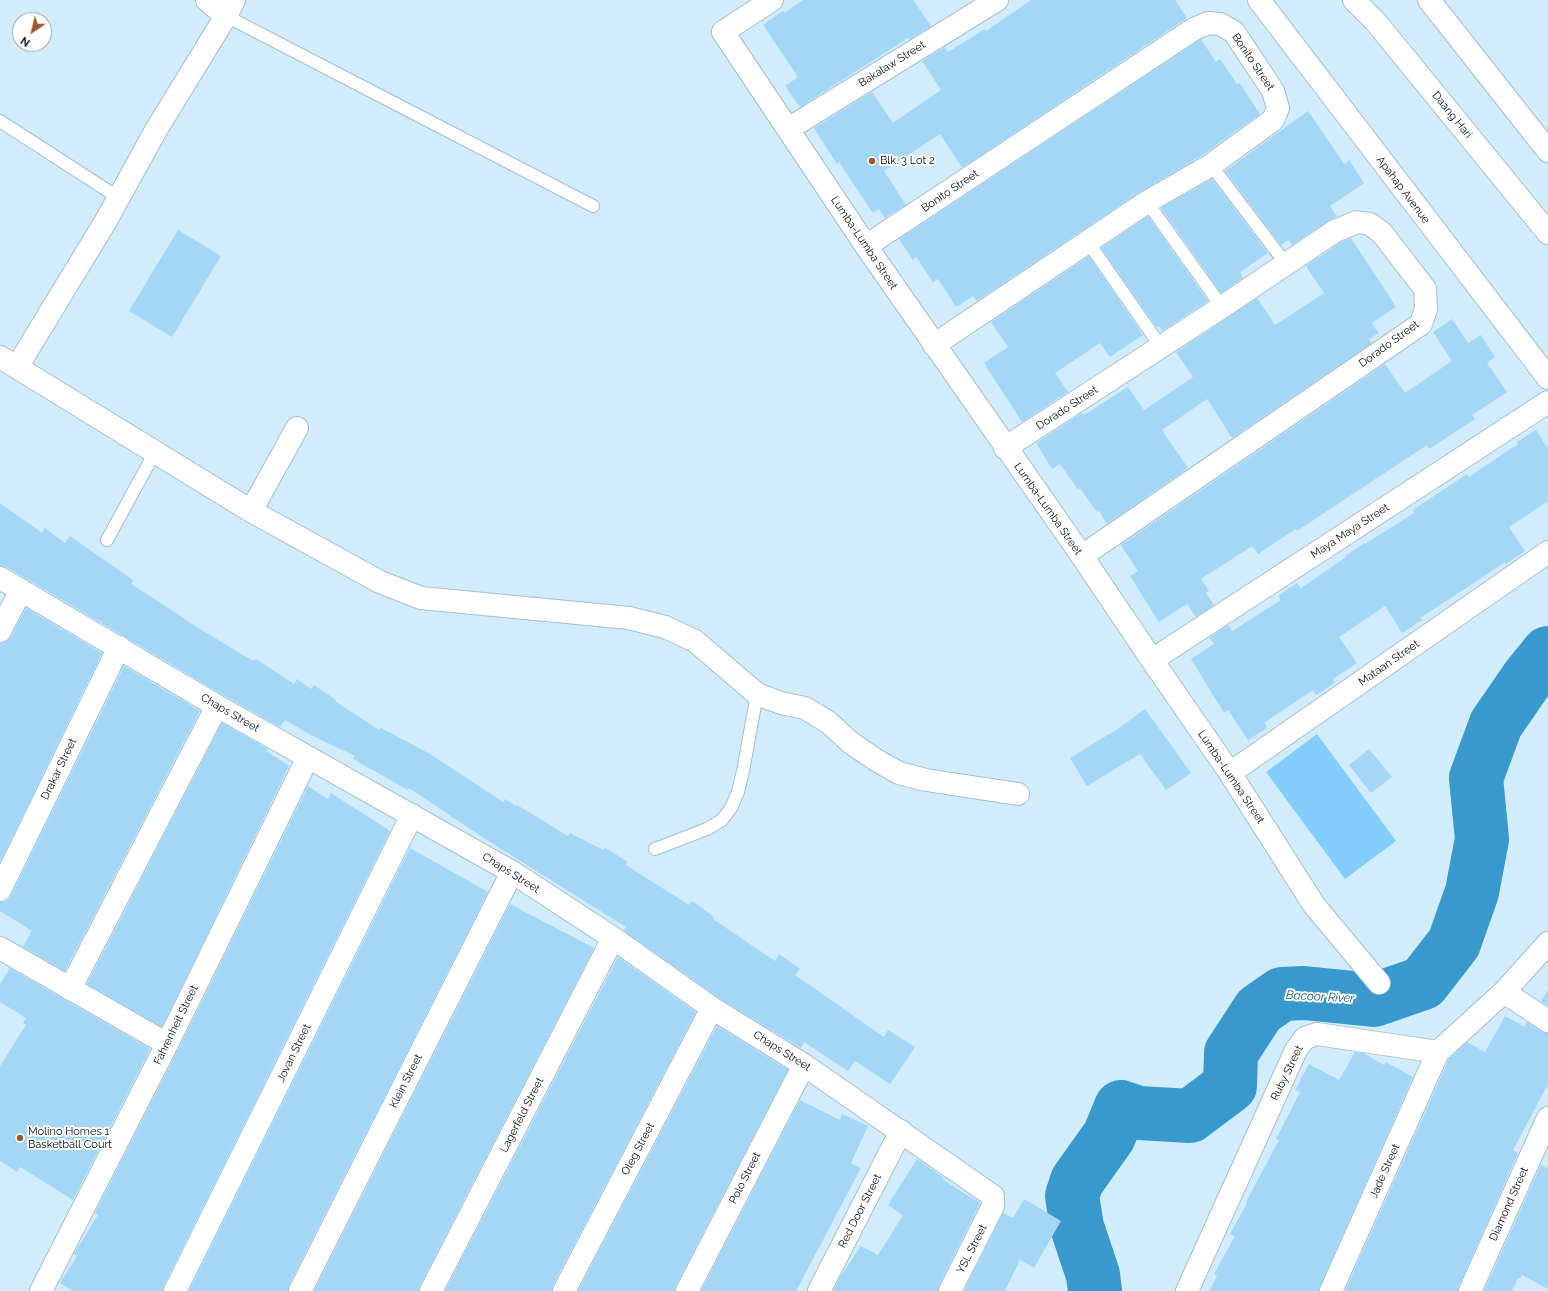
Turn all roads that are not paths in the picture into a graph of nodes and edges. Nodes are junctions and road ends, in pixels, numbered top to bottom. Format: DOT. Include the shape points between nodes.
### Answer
graph roads {
  1 [pos="207,0"];
  2 [pos="772,0"];
  3 [pos="997,0"];
  4 [pos="1259,0"];
  5 [pos="1354,0"];
  6 [pos="1429,0"];
  7 [pos="230,8"];
  8 [pos="0,121"];
  9 [pos="788,129"];
  10 [pos="1548,151"];
  11 [pos="1211,165"];
  12 [pos="119,198"];
  13 [pos="1147,202"];
  14 [pos="592,206"];
  15 [pos="1548,233"];
  16 [pos="1088,242"];
  17 [pos="866,246"];
  18 [pos="1286,264"];
  19 [pos="1222,308"];
  20 [pos="934,346"];
  21 [pos="1161,347"];
  22 [pos="9,362"];
  23 [pos="1548,378"];
  24 [pos="1548,402"];
  25 [pos="297,428"];
  26 [pos="1005,448"];
  27 [pos="155,452"];
  28 [pos="251,511"];
  29 [pos="107,540"];
  30 [pos="1548,552"];
  31 [pos="1082,556"];
  32 [pos="0,578"];
  33 [pos="21,590"];
  34 [pos="0,631"];
  35 [pos="119,647"];
  36 [pos="1152,660"];
  37 [pos="757,694"];
  38 [pos="217,706"];
  39 [pos="308,757"];
  40 [pos="1230,773"];
  41 [pos="1018,794"];
  42 [pos="412,815"];
  43 [pos="655,849"];
  44 [pos="512,872"];
  45 [pos="0,890"];
  46 [pos="613,938"];
  47 [pos="1548,943"];
  48 [pos="0,948"];
  49 [pos="1379,983"];
  50 [pos="70,989"];
  51 [pos="1504,992"];
  52 [pos="712,1008"];
  53 [pos="1548,1021"];
  54 [pos="167,1044"];
  55 [pos="1438,1052"];
  56 [pos="804,1065"];
  57 [pos="1548,1118"];
  58 [pos="901,1131"];
  59 [pos="993,1206"];
  60 [pos="41,1291"];
  61 [pos="175,1291"];
  62 [pos="300,1291"];
  63 [pos="431,1291"];
  64 [pos="564,1291"];
  65 [pos="687,1291"];
  66 [pos="819,1291"];
  67 [pos="950,1291"];
  68 [pos="1187,1291"];
  69 [pos="1331,1291"];
  70 [pos="1470,1291"];
  1 -- 7 [label="street"];
  2 -- 9 [label="street, Lumba-Lumba Street" via="723,32"];
  3 -- 9 [label="street, Bakalaw Street"];
  4 -- 23 [label="street, Apahap Avenue"];
  5 -- 15 [label="street, Daang Hari" via="1375,21"];
  6 -- 10 [label="street"];
  7 -- 12 [label="street" via="156,130"];
  7 -- 14 [label="lane"];
  8 -- 12 [label="lane"];
  9 -- 17 [label="street, Lumba-Lumba Street"];
  11 -- 13 [label="street, Bonito Street"];
  11 -- 17 [label="street, Bonito Street" via="1273,120 1278,108 1273,91 1234,32 1220,24 1208,23 1194,29"];
  11 -- 18 [label="lane"];
  12 -- 22 [label="street"];
  13 -- 16 [label="street, Bonito Street"];
  13 -- 19 [label="lane"];
  16 -- 20 [label="street, Bonito Street"];
  16 -- 21 [label="lane"];
  17 -- 20 [label="street, Lumba-Lumba Street"];
  18 -- 19 [label="street, Dorado Street"];
  18 -- 31 [label="street, Dorado Street" via="1335,231 1357,222 1370,224 1382,233 1425,289 1426,309 1421,324"];
  19 -- 21 [label="street, Dorado Street"];
  20 -- 26 [label="street, Lumba-Lumba Street"];
  21 -- 26 [label="street, Dorado Street"];
  22 -- 27 [label="street"];
  24 -- 36 [label="street, Maya Maya Street"];
  25 -- 28 [label="street"];
  26 -- 31 [label="street, Lumba-Lumba Street"];
  27 -- 28 [label="street"];
  27 -- 29 [label="lane"];
  28 -- 37 [label="street" via="380,582 421,598 629,618 665,627 695,641"];
  30 -- 40 [label="street, Mataan Street"];
  31 -- 36 [label="street, Lumba-Lumba Street"];
  32 -- 33 [label="street, Chaps Street"];
  33 -- 34 [label="street"];
  33 -- 35 [label="street, Chaps Street"];
  35 -- 38 [label="street, Chaps Street"];
  35 -- 45 [label="street, Drakar Street"];
  36 -- 40 [label="street, Lumba-Lumba Street"];
  37 -- 41 [label="street" via="805,708 828,722 851,743 899,773 926,780"];
  37 -- 43 [label="lane" via="743,771 731,808 722,820 708,829"];
  38 -- 39 [label="street, Chaps Street"];
  38 -- 50 [label="street"];
  39 -- 42 [label="street, Chaps Street"];
  39 -- 54 [label="street, Fahrenheit Street"];
  40 -- 49 [label="street, Lumba-Lumba Street" via="1314,905"];
  42 -- 44 [label="street, Chaps Street"];
  42 -- 61 [label="street, Jovan Street"];
  44 -- 46 [label="street, Chaps Street"];
  44 -- 62 [label="street, Klein Street"];
  46 -- 52 [label="street, Chaps Street"];
  46 -- 63 [label="street, Lagerfeld Street"];
  47 -- 51 [label="street"];
  48 -- 50 [label="street"];
  50 -- 54 [label="street"];
  51 -- 53 [label="street"];
  51 -- 55 [label="street"];
  52 -- 56 [label="street, Chaps Street"];
  52 -- 64 [label="street, Oleg Street"];
  54 -- 60 [label="street, Fahrenheit Street"];
  55 -- 68 [label="street, Ruby Street" via="1317,1034 1305,1038 1296,1050"];
  55 -- 69 [label="street, Jade Street"];
  56 -- 58 [label="street, Chaps Street"];
  56 -- 65 [label="street, Polo Street"];
  57 -- 70 [label="street, Diamond Street"];
  58 -- 59 [label="street, Chaps Street" via="993,1196"];
  58 -- 66 [label="street, Red Door Street"];
  59 -- 67 [label="street, YSL Street"];
}
